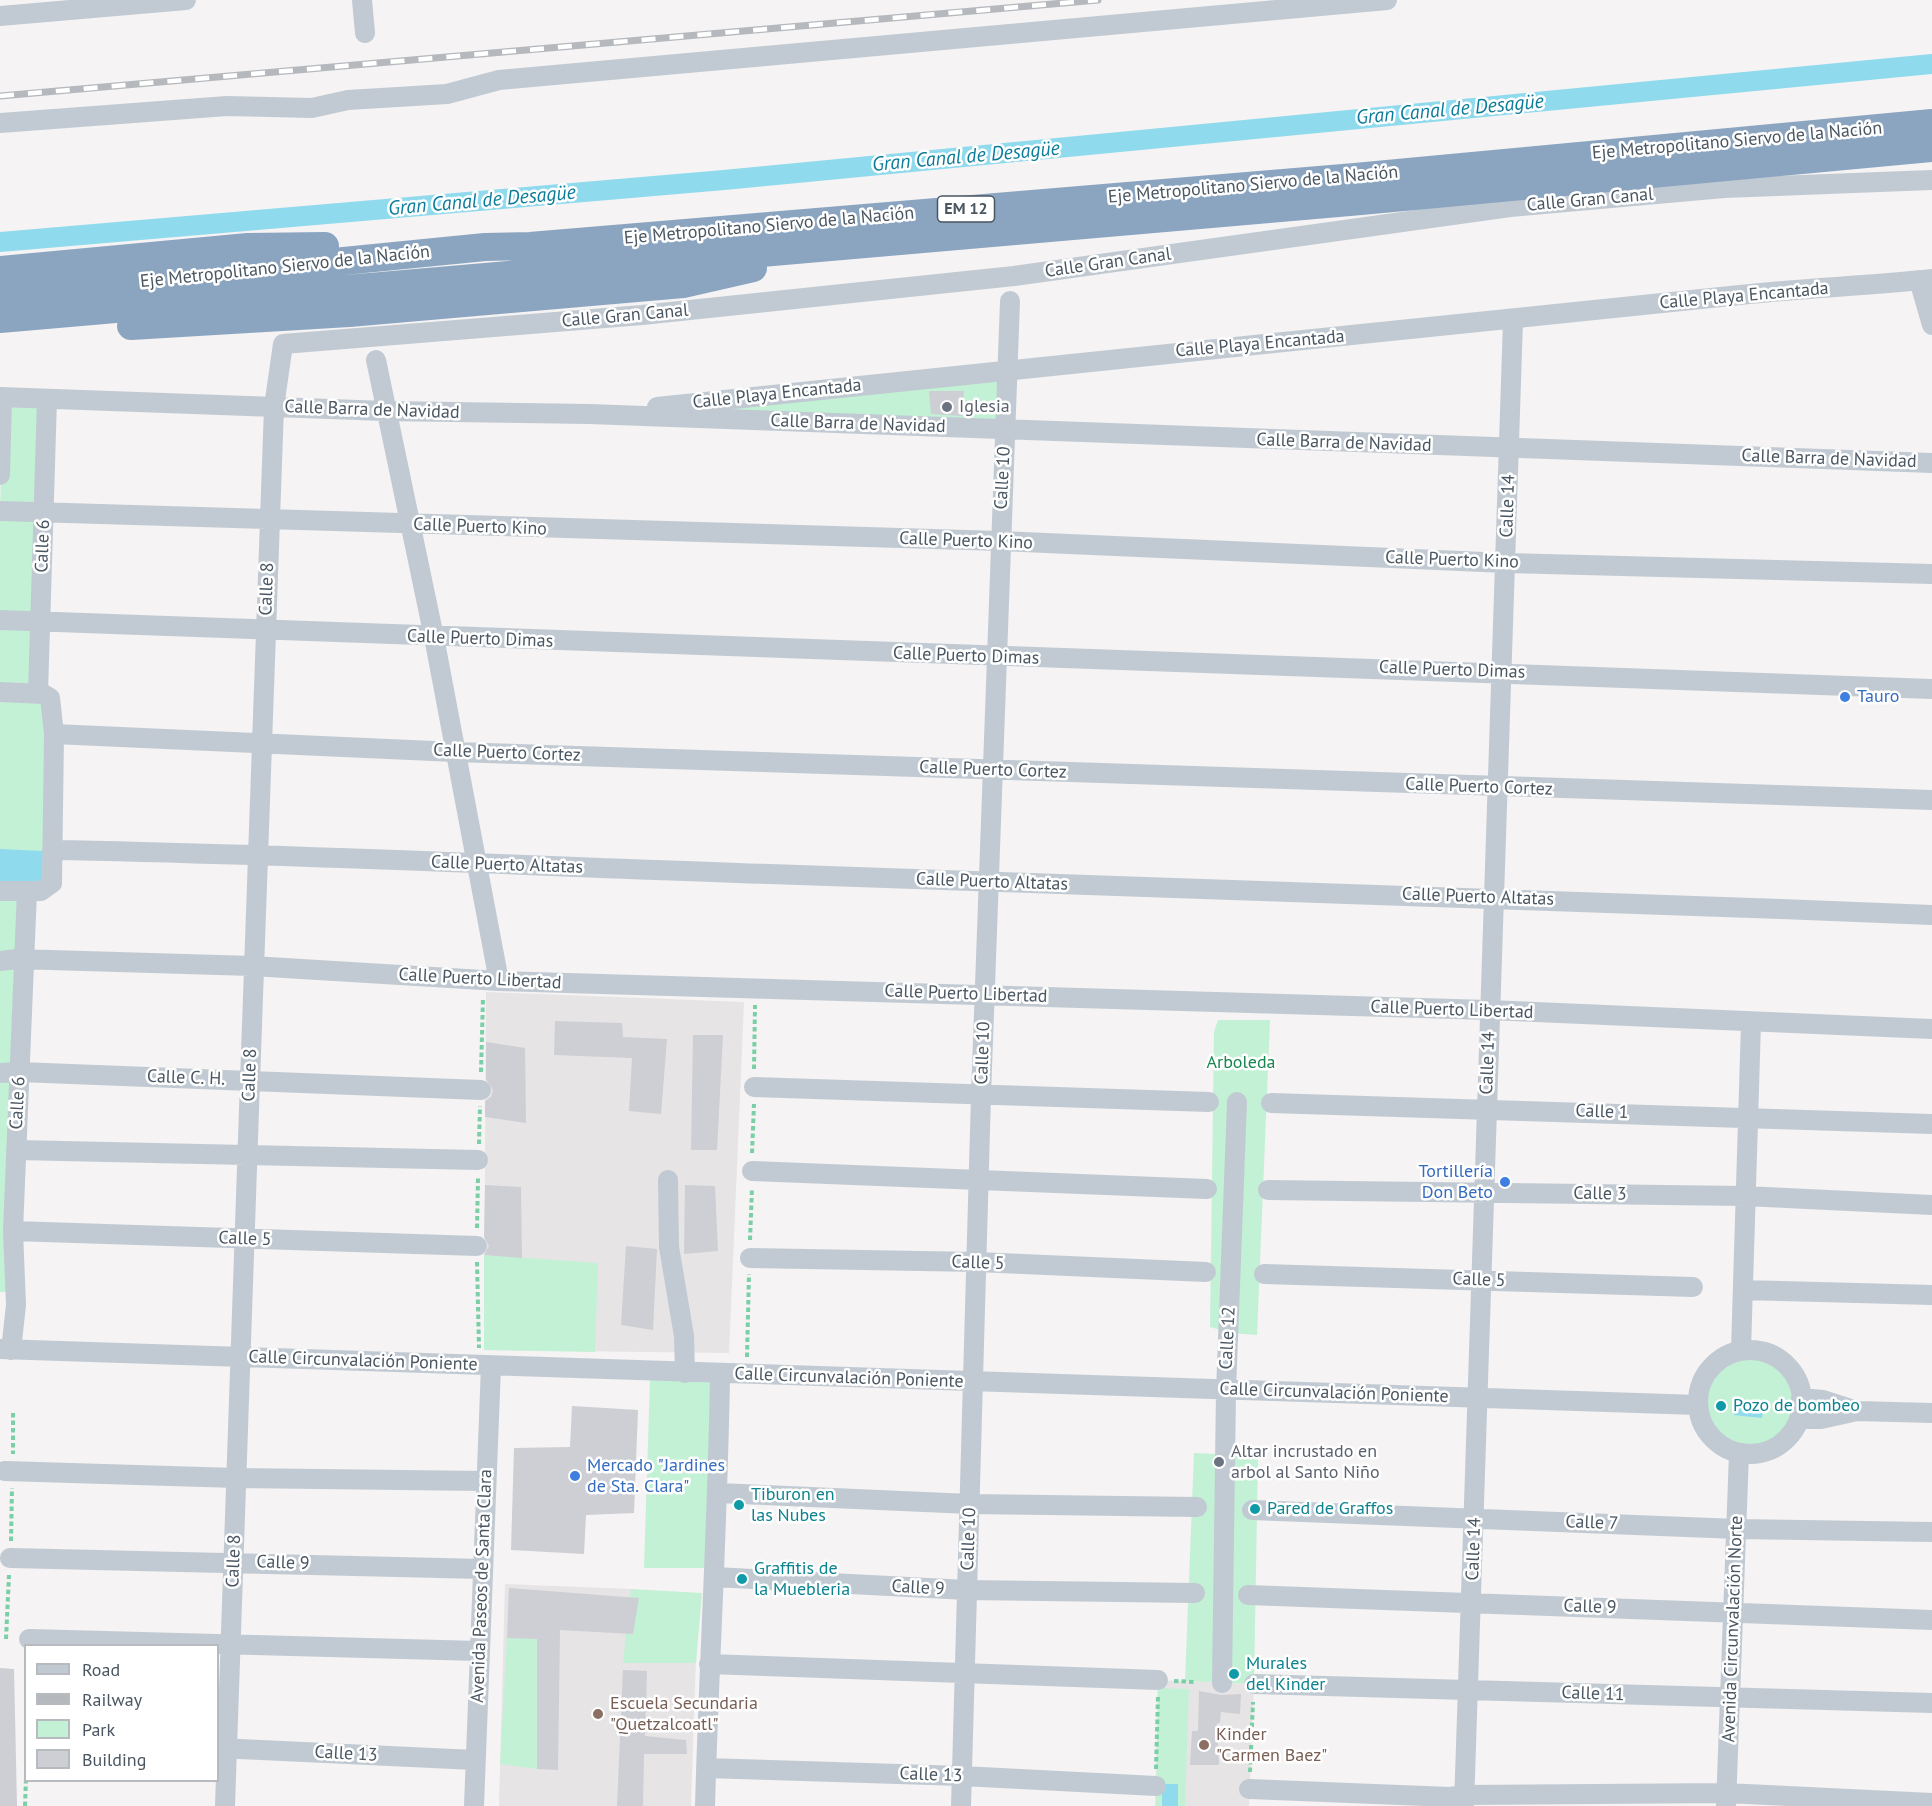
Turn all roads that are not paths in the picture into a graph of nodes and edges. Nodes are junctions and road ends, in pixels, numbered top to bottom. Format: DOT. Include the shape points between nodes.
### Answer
graph roads {
  1 [pos="186,0"];
  2 [pos="362,0"];
  3 [pos="1387,0"];
  4 [pos="0,16"];
  5 [pos="365,33"];
  6 [pos="0,123"];
  7 [pos="1932,123"];
  8 [pos="1932,148"];
  9 [pos="1932,180"];
  10 [pos="829,246"];
  11 [pos="485,247"];
  12 [pos="0,270"];
  13 [pos="1925,280"];
  14 [pos="0,296"];
  15 [pos="1010,301"];
  16 [pos="0,319"];
  17 [pos="1513,321"];
  18 [pos="1932,325"];
  19 [pos="0,334"];
  20 [pos="284,344"];
  21 [pos="376,360"];
  22 [pos="1010,368"];
  23 [pos="1,397"];
  24 [pos="47,399"];
  25 [pos="274,407"];
  26 [pos="385,411"];
  27 [pos="589,414"];
  28 [pos="1006,430"];
  29 [pos="1511,449"];
  30 [pos="1932,463"];
  31 [pos="0,475"];
  32 [pos="0,511"];
  33 [pos="44,514"];
  34 [pos="270,518"];
  35 [pos="410,525"];
  36 [pos="1000,541"];
  37 [pos="1506,562"];
  38 [pos="1932,574"];
  39 [pos="0,620"];
  40 [pos="40,621"];
  41 [pos="265,631"];
  42 [pos="434,637"];
  43 [pos="996,657"];
  44 [pos="1503,672"];
  45 [pos="1932,688"];
  46 [pos="0,692"];
  47 [pos="44,695"];
  48 [pos="54,734"];
  49 [pos="261,742"];
  50 [pos="455,752"];
  51 [pos="993,770"];
  52 [pos="1498,788"];
  53 [pos="1932,800"];
  54 [pos="52,850"];
  55 [pos="256,853"];
  56 [pos="475,864"];
  57 [pos="990,882"];
  58 [pos="0,891"];
  59 [pos="27,891"];
  60 [pos="1494,897"];
  61 [pos="1932,915"];
  62 [pos="24,959"];
  63 [pos="0,961"];
  64 [pos="252,966"];
  65 [pos="499,981"];
  66 [pos="985,994"];
  67 [pos="1489,1010"];
  68 [pos="1751,1023"];
  69 [pos="1932,1029"];
  70 [pos="20,1072"];
  71 [pos="0,1073"];
  72 [pos="250,1081"];
  73 [pos="754,1087"];
  74 [pos="481,1090"];
  75 [pos="981,1095"];
  76 [pos="1209,1102"];
  77 [pos="1237,1102"];
  78 [pos="1271,1103"];
  79 [pos="1486,1109"];
  80 [pos="1747,1116"];
  81 [pos="1932,1124"];
  82 [pos="16,1150"];
  83 [pos="247,1154"];
  84 [pos="478,1160"];
  85 [pos="752,1171"];
  86 [pos="980,1178"];
  87 [pos="668,1180"];
  88 [pos="1207,1189"];
  89 [pos="1268,1190"];
  90 [pos="1484,1193"];
  91 [pos="1745,1196"];
  92 [pos="1932,1205"];
  93 [pos="13,1231"];
  94 [pos="246,1239"];
  95 [pos="477,1246"];
  96 [pos="750,1258"];
  97 [pos="977,1262"];
  98 [pos="1206,1272"];
  99 [pos="1264,1274"];
  100 [pos="1482,1280"];
  101 [pos="1693,1287"];
  102 [pos="1743,1290"];
  103 [pos="1932,1295"];
  104 [pos="6,1350"];
  105 [pos="1741,1350"];
  106 [pos="240,1357"];
  107 [pos="491,1366"];
  108 [pos="685,1373"];
  109 [pos="720,1374"];
  110 [pos="973,1382"];
  111 [pos="1226,1390"];
  112 [pos="1479,1397"];
  113 [pos="1801,1398"];
  114 [pos="1698,1405"];
  115 [pos="1857,1411"];
  116 [pos="1932,1413"];
  117 [pos="1799,1419"];
  118 [pos="1739,1453"];
  119 [pos="9,1471"];
  120 [pos="236,1478"];
  121 [pos="485,1481"];
  122 [pos="719,1493"];
  123 [pos="970,1504"];
  124 [pos="1197,1507"];
  125 [pos="1252,1510"];
  126 [pos="1475,1518"];
  127 [pos="1737,1529"];
  128 [pos="1932,1532"];
  129 [pos="10,1558"];
  130 [pos="234,1562"];
  131 [pos="483,1569"];
  132 [pos="714,1577"];
  133 [pos="967,1590"];
  134 [pos="1195,1593"];
  135 [pos="1248,1595"];
  136 [pos="1471,1602"];
  137 [pos="1734,1612"];
  138 [pos="1932,1620"];
  139 [pos="29,1639"];
  140 [pos="173,1644"];
  141 [pos="219,1646"];
  142 [pos="231,1646"];
  143 [pos="479,1651"];
  144 [pos="709,1664"];
  145 [pos="964,1673"];
  146 [pos="1158,1680"];
  147 [pos="1222,1683"];
  148 [pos="1254,1684"];
  149 [pos="1468,1689"];
  150 [pos="1730,1698"];
  151 [pos="1932,1703"];
  152 [pos="222,1748"];
  153 [pos="475,1760"];
  154 [pos="706,1768"];
  155 [pos="962,1776"];
  156 [pos="1156,1786"];
  157 [pos="1249,1789"];
  158 [pos="1464,1800"];
  159 [pos="1726,1800"];
  160 [pos="1932,1803"];
  161 [pos="225,1806"];
  162 [pos="474,1806"];
  163 [pos="705,1806"];
  164 [pos="961,1806"];
  1 -- 4 [label="street"];
  2 -- 5 [label="street"];
  3 -- 6 [label="street" via="499,80 447,94 348,100 312,108 227,106"];
  7 -- 11 [label="highway, Eje Metropolitano Siervo de la Nación / EM 12" via="1343,178"];
  8 -- 10 [label="highway, Eje Metropolitano Siervo de la Nación / EM 12"];
  9 -- 20 [label="street, Calle Gran Canal" via="1724,188 1510,207 1014,276 642,315"];
  10 -- 16 [label="highway, Eje Metropolitano Siervo de la Nación / EM 12"];
  10 -- 19 [label="highway" via="793,259 683,284 242,321"];
  11 -- 12 [label="highway" via="427,240 249,247"];
  11 -- 14 [label="highway, Eje Metropolitano Siervo de la Nación / EM 12"];
  13 -- 17 [label="street, Calle Playa Encantada" via="1754,294"];
  13 -- 18 [label="street"];
  15 -- 22 [label="street, Calle 10"];
  17 -- 22 [label="street, Calle Playa Encantada"];
  17 -- 29 [label="street, Calle 14"];
  20 -- 25 [label="street, Calle 8"];
  21 -- 26 [label="street"];
  22 -- 27 [label="street, Calle Playa Encantada"];
  22 -- 28 [label="street, Calle 10"];
  23 -- 24 [label="street, Calle Barra de Navidad"];
  23 -- 31 [label="street"];
  24 -- 25 [label="street, Calle Barra de Navidad"];
  24 -- 33 [label="street, Calle 6"];
  25 -- 26 [label="street, Calle Barra de Navidad"];
  25 -- 34 [label="street, Calle 8"];
  26 -- 27 [label="street, Calle Barra de Navidad"];
  26 -- 35 [label="street"];
  27 -- 28 [label="street, Calle Barra de Navidad"];
  28 -- 29 [label="street, Calle Barra de Navidad"];
  28 -- 36 [label="street, Calle 10"];
  29 -- 30 [label="street, Calle Barra de Navidad"];
  29 -- 37 [label="street, Calle 14"];
  32 -- 33 [label="street, Calle Puerto Kino"];
  33 -- 34 [label="street, Calle Puerto Kino"];
  33 -- 40 [label="street, Calle 6"];
  34 -- 35 [label="street, Calle Puerto Kino"];
  34 -- 41 [label="street, Calle 8"];
  35 -- 36 [label="street, Calle Puerto Kino"];
  35 -- 42 [label="street"];
  36 -- 37 [label="street, Calle Puerto Kino"];
  36 -- 43 [label="street, Calle 10"];
  37 -- 38 [label="street, Calle Puerto Kino"];
  37 -- 44 [label="street, Calle 14"];
  39 -- 40 [label="street, Calle Puerto Dimas"];
  40 -- 41 [label="street, Calle Puerto Dimas"];
  40 -- 47 [label="street, Calle 6"];
  41 -- 42 [label="street, Calle Puerto Dimas"];
  41 -- 49 [label="street, Calle 8"];
  42 -- 43 [label="street, Calle Puerto Dimas"];
  42 -- 50 [label="street"];
  43 -- 44 [label="street, Calle Puerto Dimas"];
  43 -- 51 [label="street, Calle 10"];
  44 -- 45 [label="street, Calle Puerto Dimas"];
  44 -- 52 [label="street, Calle 14"];
  46 -- 47 [label="street"];
  47 -- 48 [label="street, Calle 6"];
  48 -- 49 [label="street, Calle Puerto Cortez"];
  48 -- 54 [label="street, Calle 6"];
  49 -- 50 [label="street, Calle Puerto Cortez"];
  49 -- 55 [label="street, Calle 8"];
  50 -- 51 [label="street, Calle Puerto Cortez"];
  50 -- 56 [label="street"];
  51 -- 52 [label="street, Calle Puerto Cortez"];
  51 -- 57 [label="street, Calle 10"];
  52 -- 53 [label="street, Calle Puerto Cortez"];
  52 -- 60 [label="street, Calle 14"];
  54 -- 55 [label="street, Calle Puerto Altatas"];
  54 -- 59 [label="street, Calle 6" via="50,886 44,891"];
  55 -- 56 [label="street, Calle Puerto Altatas"];
  55 -- 64 [label="street, Calle 8"];
  56 -- 57 [label="street, Calle Puerto Altatas"];
  56 -- 65 [label="street"];
  57 -- 60 [label="street, Calle Puerto Altatas"];
  57 -- 66 [label="street, Calle 10"];
  58 -- 59 [label="street, Calle 6"];
  59 -- 62 [label="street, Calle 6"];
  60 -- 61 [label="street, Calle Puerto Altatas"];
  60 -- 67 [label="street, Calle 14"];
  62 -- 63 [label="street, Calle Puerto Libertad"];
  62 -- 64 [label="street, Calle Puerto Libertad"];
  62 -- 70 [label="street, Calle 6"];
  64 -- 65 [label="street, Calle Puerto Libertad"];
  64 -- 72 [label="street, Calle 8"];
  65 -- 66 [label="street, Calle Puerto Libertad"];
  66 -- 67 [label="street, Calle Puerto Libertad"];
  66 -- 75 [label="street, Calle 10"];
  67 -- 68 [label="street, Calle Puerto Libertad"];
  67 -- 79 [label="street, Calle 14"];
  68 -- 69 [label="street, Calle Puerto Libertad"];
  68 -- 80 [label="street"];
  70 -- 71 [label="street, Calle C. H."];
  70 -- 72 [label="street, Calle C. H."];
  70 -- 82 [label="street, Calle 6"];
  72 -- 74 [label="street, Calle C. H."];
  72 -- 83 [label="street, Calle 8"];
  73 -- 75 [label="street"];
  75 -- 76 [label="street"];
  75 -- 86 [label="street, Calle 10"];
  77 -- 111 [label="street, Calle 12"];
  78 -- 79 [label="street, Calle 1"];
  79 -- 80 [label="street, Calle 1"];
  79 -- 90 [label="street, Calle 14"];
  80 -- 81 [label="street, Calle 1"];
  80 -- 91 [label="street"];
  82 -- 83 [label="street"];
  82 -- 93 [label="street, Calle 6"];
  83 -- 84 [label="street"];
  83 -- 94 [label="street, Calle 8"];
  85 -- 86 [label="street"];
  86 -- 88 [label="street"];
  86 -- 97 [label="street, Calle 10"];
  87 -- 108 [label="street" via="669,1247 684,1336"];
  89 -- 90 [label="street, Calle 3"];
  90 -- 91 [label="street, Calle 3"];
  90 -- 100 [label="street, Calle 14"];
  91 -- 92 [label="street, Calle 3"];
  91 -- 102 [label="street"];
  93 -- 94 [label="street, Calle 5"];
  93 -- 104 [label="street, Calle 6" via="16,1305"];
  94 -- 95 [label="street, Calle 5"];
  94 -- 106 [label="street, Calle 8"];
  96 -- 97 [label="street, Calle 5"];
  97 -- 98 [label="street, Calle 5"];
  97 -- 110 [label="street, Calle 10"];
  99 -- 100 [label="street, Calle 5"];
  100 -- 101 [label="street, Calle 5"];
  100 -- 112 [label="street, Calle 14"];
  102 -- 103 [label="street"];
  102 -- 105 [label="street"];
  104 -- 106 [label="street, Calle Circunvalación Poniente"];
  105 -- 113 [label="street" via="1759,1350 1790,1368"];
  105 -- 114 [label="street" via="1723,1357 1709,1369 1700,1386"];
  106 -- 107 [label="street, Calle Circunvalación Poniente"];
  106 -- 120 [label="street, Calle 8"];
  107 -- 108 [label="street, Calle Circunvalación Poniente"];
  107 -- 121 [label="street, Avenida Paseos de Santa Clara"];
  108 -- 109 [label="street, Calle Circunvalación Poniente"];
  109 -- 110 [label="street, Calle Circunvalación Poniente"];
  109 -- 122 [label="street"];
  110 -- 111 [label="street, Calle Circunvalación Poniente"];
  110 -- 123 [label="street, Calle 10"];
  111 -- 112 [label="street, Calle Circunvalación Poniente"];
  111 -- 147 [label="street, Calle 12"];
  112 -- 114 [label="street, Calle Circunvalación Poniente"];
  112 -- 126 [label="street, Calle 14"];
  113 -- 115 [label="street" via="1823,1400"];
  113 -- 117 [label="street"];
  114 -- 118 [label="street" via="1712,1438"];
  115 -- 116 [label="street"];
  115 -- 117 [label="street" via="1821,1419"];
  117 -- 118 [label="street" via="1778,1446 1762,1452"];
  118 -- 127 [label="street, Avenida Circunvalación Norte"];
  119 -- 120 [label="street"];
  120 -- 121 [label="street"];
  120 -- 130 [label="street, Calle 8"];
  121 -- 131 [label="street, Avenida Paseos de Santa Clara"];
  122 -- 123 [label="street"];
  122 -- 132 [label="street"];
  123 -- 124 [label="street"];
  123 -- 133 [label="street, Calle 10"];
  125 -- 126 [label="street, Calle 7"];
  126 -- 127 [label="street, Calle 7"];
  126 -- 136 [label="street, Calle 14"];
  127 -- 128 [label="street, Calle 7"];
  127 -- 137 [label="street, Avenida Circunvalación Norte"];
  129 -- 130 [label="street, Calle 9"];
  130 -- 131 [label="street, Calle 9"];
  130 -- 142 [label="street, Calle 8"];
  131 -- 143 [label="street, Avenida Paseos de Santa Clara"];
  132 -- 133 [label="street, Calle 9"];
  132 -- 144 [label="street"];
  133 -- 134 [label="street, Calle 9"];
  133 -- 145 [label="street, Calle 10"];
  135 -- 136 [label="street, Calle 9"];
  136 -- 137 [label="street, Calle 9"];
  136 -- 149 [label="street, Calle 14"];
  137 -- 138 [label="street, Calle 9"];
  137 -- 150 [label="street, Avenida Circunvalación Norte"];
  139 -- 140 [label="street"];
  141 -- 142 [label="street"];
  142 -- 143 [label="street"];
  142 -- 152 [label="street, Calle 8"];
  143 -- 153 [label="street, Avenida Paseos de Santa Clara"];
  144 -- 145 [label="street"];
  144 -- 154 [label="street"];
  145 -- 146 [label="street"];
  145 -- 155 [label="street, Calle 10"];
  148 -- 149 [label="street, Calle 11"];
  149 -- 150 [label="street, Calle 11"];
  149 -- 158 [label="street, Calle 14"];
  150 -- 151 [label="street, Calle 11"];
  150 -- 159 [label="street, Avenida Circunvalación Norte"];
  152 -- 153 [label="street, Calle 13"];
  152 -- 161 [label="street, Calle 8"];
  153 -- 162 [label="street, Avenida Paseos de Santa Clara"];
  154 -- 155 [label="street, Calle 13"];
  154 -- 163 [label="street"];
  155 -- 156 [label="street, Calle 13"];
  155 -- 164 [label="street, Calle 10"];
  157 -- 158 [label="street"];
  158 -- 159 [label="street"];
  159 -- 160 [label="street"];
}
